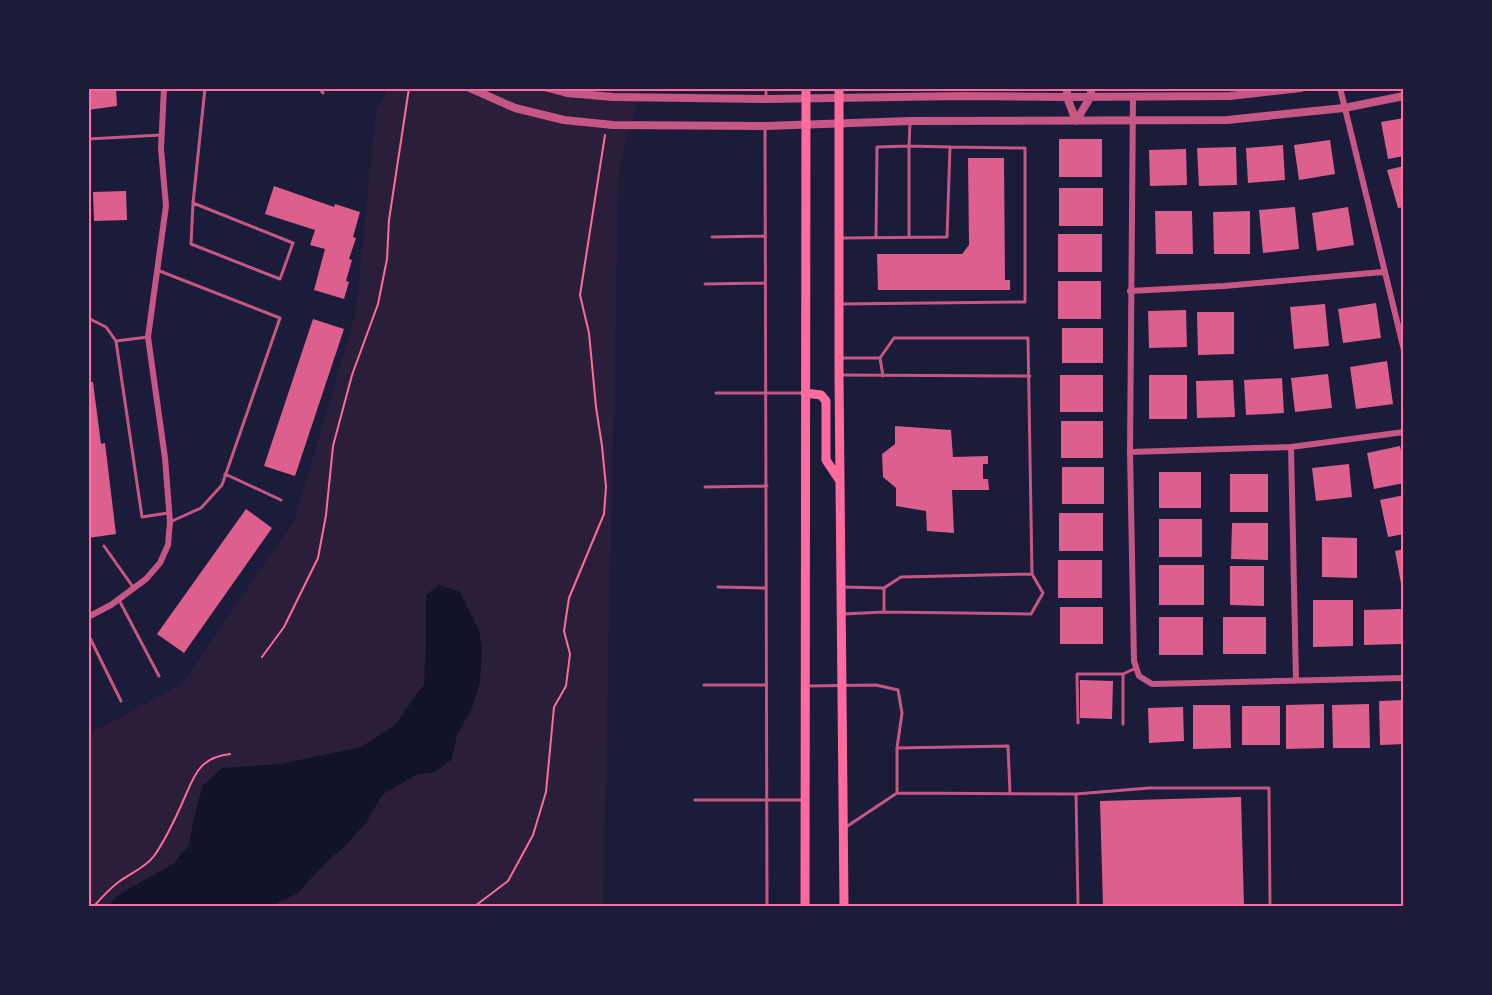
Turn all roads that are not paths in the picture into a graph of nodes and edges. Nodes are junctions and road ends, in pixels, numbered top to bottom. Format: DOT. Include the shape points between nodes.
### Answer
graph roads {
  1 [pos="164,88"];
  2 [pos="205,88"];
  3 [pos="319,88"];
  4 [pos="470,88"];
  5 [pos="549,88"];
  6 [pos="766,88"];
  7 [pos="1301,88"];
  8 [pos="1340,88"];
  9 [pos="1090,92"];
  10 [pos="323,93"];
  11 [pos="839,93"];
  12 [pos="1067,93"];
  13 [pos="806,94"];
  14 [pos="1132,96"];
  15 [pos="1404,96"];
  16 [pos="766,99"];
  17 [pos="1344,108"];
  18 [pos="1132,120"];
  19 [pos="910,121"];
  20 [pos="1076,121"];
  21 [pos="840,122"];
  22 [pos="805,125"];
  23 [pos="765,126"];
  24 [pos="161,135"];
  25 [pos="88,139"];
  26 [pos="909,146"];
  27 [pos="950,147"];
  28 [pos="193,203"];
  29 [pos="765,236"];
  30 [pos="712,237"];
  31 [pos="876,237"];
  32 [pos="909,237"];
  33 [pos="840,238"];
  34 [pos="157,270"];
  35 [pos="1383,272"];
  36 [pos="765,283"];
  37 [pos="705,284"];
  38 [pos="1130,291"];
  39 [pos="840,304"];
  40 [pos="88,318"];
  41 [pos="148,337"];
  42 [pos="116,341"];
  43 [pos="1404,350"];
  44 [pos="840,358"];
  45 [pos="880,358"];
  46 [pos="839,375"];
  47 [pos="883,376"];
  48 [pos="1030,376"];
  49 [pos="716,393"];
  50 [pos="805,393"];
  51 [pos="766,394"];
  52 [pos="1404,432"];
  53 [pos="1291,447"];
  54 [pos="1130,452"];
  55 [pos="225,474"];
  56 [pos="840,481"];
  57 [pos="767,486"];
  58 [pos="705,487"];
  59 [pos="281,500"];
  60 [pos="170,513"];
  61 [pos="170,522"];
  62 [pos="104,546"];
  63 [pos="1032,574"];
  64 [pos="718,587"];
  65 [pos="841,587"];
  66 [pos="766,588"];
  67 [pos="884,588"];
  68 [pos="134,589"];
  69 [pos="119,600"];
  70 [pos="884,612"];
  71 [pos="841,614"];
  72 [pos="88,617"];
  73 [pos="89,635"];
  74 [pos="1136,668"];
  75 [pos="1123,674"];
  76 [pos="159,676"];
  77 [pos="1404,678"];
  78 [pos="1296,680"];
  79 [pos="704,685"];
  80 [pos="766,685"];
  81 [pos="842,685"];
  82 [pos="807,687"];
  83 [pos="121,701"];
  84 [pos="1078,723"];
  85 [pos="1123,724"];
  86 [pos="897,748"];
  87 [pos="897,793"];
  88 [pos="1010,794"];
  89 [pos="1076,794"];
  90 [pos="694,800"];
  91 [pos="807,800"];
  92 [pos="766,801"];
  93 [pos="843,829"];
  94 [pos="768,906"];
  95 [pos="805,906"];
  96 [pos="844,906"];
  97 [pos="1078,906"];
  98 [pos="1270,906"];
  1 -- 24 [label="street"];
  2 -- 28 [label="lane"];
  3 -- 10 [label="lane"];
  4 -- 23 [label="street" via="515,108 564,120"];
  5 -- 16 [label="street" via="613,98"];
  6 -- 16 [label="lane"];
  7 -- 14 [label="street" via="1230,96"];
  8 -- 17 [label="street"];
  9 -- 12 [label="street"];
  9 -- 14 [label="street"];
  9 -- 20 [label="street"];
  11 -- 12 [label="street"];
  11 -- 13 [label="street"];
  11 -- 21 [label="main road"];
  12 -- 20 [label="street"];
  13 -- 16 [label="street"];
  13 -- 22 [label="main road"];
  14 -- 18 [label="street"];
  15 -- 17 [label="street"];
  17 -- 18 [label="street" via="1227,120"];
  17 -- 35 [label="street"];
  18 -- 20 [label="street"];
  18 -- 38 [label="street"];
  19 -- 20 [label="street"];
  19 -- 21 [label="street"];
  19 -- 26 [label="lane"];
  21 -- 22 [label="street"];
  21 -- 33 [label="main road"];
  22 -- 23 [label="street"];
  22 -- 50 [label="main road"];
  23 -- 29 [label="lane"];
  24 -- 25 [label="lane"];
  24 -- 34 [label="street" via="166,206"];
  26 -- 27 [label="lane"];
  26 -- 31 [label="lane" via="877,147"];
  26 -- 32 [label="lane"];
  27 -- 32 [label="lane" via="947,237"];
  27 -- 39 [label="lane" via="1026,148 1025,302"];
  28 -- 28 [label="lane" via="293,243 280,279 191,244"];
  29 -- 30 [label="lane"];
  29 -- 36 [label="lane"];
  31 -- 32 [label="lane"];
  31 -- 33 [label="lane"];
  33 -- 39 [label="main road"];
  34 -- 41 [label="street"];
  34 -- 55 [label="lane" via="280,318"];
  35 -- 38 [label="street"];
  35 -- 43 [label="street"];
  36 -- 37 [label="lane"];
  36 -- 51 [label="lane"];
  38 -- 54 [label="street"];
  39 -- 44 [label="main road"];
  40 -- 42 [label="lane" via="106,327"];
  41 -- 42 [label="lane"];
  41 -- 60 [label="street"];
  42 -- 60 [label="lane" via="142,517"];
  44 -- 45 [label="lane"];
  44 -- 46 [label="main road"];
  45 -- 47 [label="lane"];
  45 -- 48 [label="lane" via="894,338 1028,338"];
  46 -- 47 [label="lane"];
  46 -- 56 [label="main road"];
  47 -- 48 [label="lane"];
  48 -- 63 [label="lane"];
  49 -- 51 [label="lane"];
  50 -- 51 [label="lane"];
  50 -- 56 [label="main road" via="821,395 826,401 826,460"];
  50 -- 82 [label="main road"];
  51 -- 57 [label="lane"];
  52 -- 53 [label="street"];
  53 -- 54 [label="street"];
  53 -- 78 [label="street"];
  54 -- 74 [label="street"];
  55 -- 59 [label="lane"];
  55 -- 61 [label="lane" via="222,485 201,508"];
  56 -- 65 [label="main road"];
  57 -- 58 [label="lane"];
  57 -- 66 [label="lane"];
  60 -- 61 [label="street"];
  61 -- 68 [label="street" via="168,545 160,563"];
  62 -- 68 [label="lane"];
  63 -- 67 [label="lane" via="902,577"];
  63 -- 70 [label="lane" via="1043,593 1031,614"];
  64 -- 66 [label="lane"];
  65 -- 67 [label="lane"];
  65 -- 71 [label="main road"];
  66 -- 80 [label="lane"];
  67 -- 70 [label="lane"];
  68 -- 69 [label="street"];
  69 -- 72 [label="street"];
  69 -- 76 [label="lane"];
  70 -- 71 [label="lane"];
  71 -- 81 [label="main road"];
  73 -- 83 [label="lane"];
  74 -- 75 [label="lane"];
  74 -- 78 [label="street" via="1139,676 1152,684"];
  75 -- 84 [label="lane" via="1077,674"];
  75 -- 85 [label="lane"];
  77 -- 78 [label="street"];
  79 -- 80 [label="lane"];
  80 -- 92 [label="lane"];
  81 -- 82 [label="lane"];
  81 -- 86 [label="lane" via="876,685 898,690 902,713"];
  81 -- 93 [label="main road"];
  82 -- 91 [label="main road"];
  86 -- 87 [label="lane"];
  86 -- 88 [label="lane" via="1008,746"];
  87 -- 88 [label="lane"];
  87 -- 93 [label="lane"];
  88 -- 89 [label="lane"];
  89 -- 97 [label="lane"];
  89 -- 98 [label="lane" via="1149,788 1269,788"];
  90 -- 92 [label="lane"];
  91 -- 92 [label="lane"];
  91 -- 95 [label="main road"];
  92 -- 94 [label="lane"];
  93 -- 96 [label="main road"];
}
